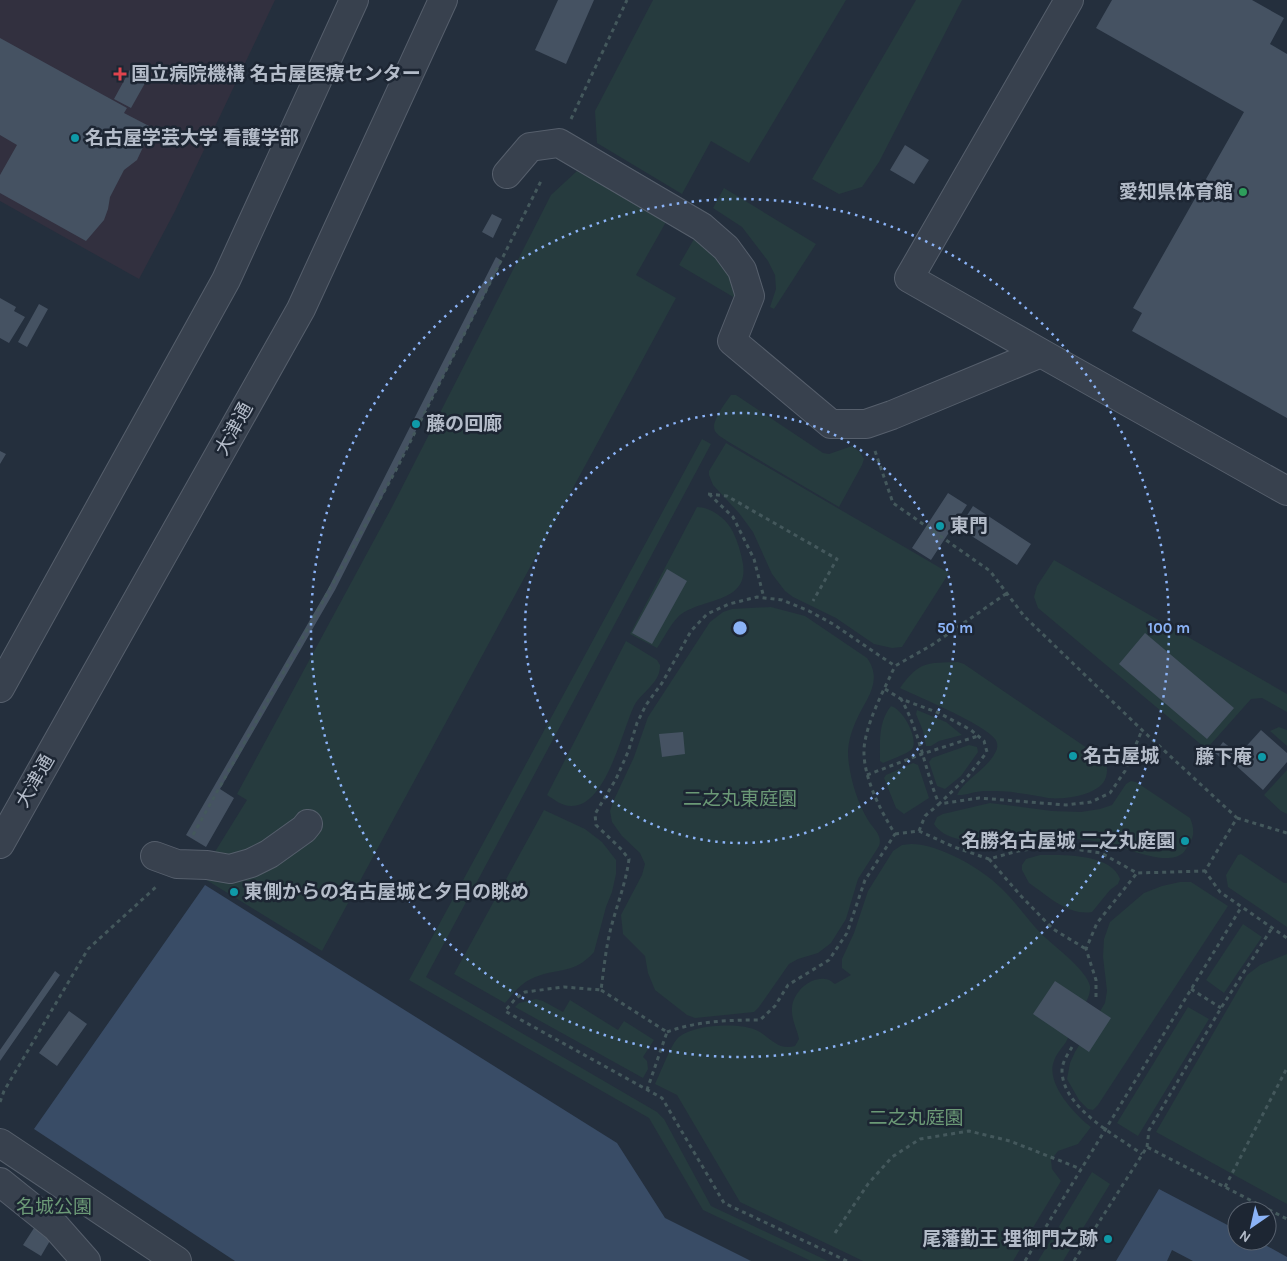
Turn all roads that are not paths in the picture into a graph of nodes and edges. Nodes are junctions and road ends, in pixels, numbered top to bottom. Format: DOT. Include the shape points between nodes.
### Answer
graph roads {
  1 [pos="354,0"];
  2 [pos="443,0"];
  3 [pos="1069,0"];
  4 [pos="507,174"];
  5 [pos="1042,353"];
  6 [pos="1287,491"];
  7 [pos="0,688"];
  8 [pos="308,824"];
  9 [pos="0,844"];
  10 [pos="166,860"];
  11 [pos="0,1143"];
  12 [pos="0,1182"];
  13 [pos="86,1261"];
  14 [pos="177,1261"];
  1 -- 7 [label="street" via="226,280"];
  2 -- 9 [label="street, 大津通" via="301,309"];
  3 -- 5 [label="street" via="909,278"];
  4 -- 5 [label="street" via="530,147 559,143 702,227 726,248 742,270 750,296 732,341 831,424 866,424"];
  5 -- 6 [label="street"];
  8 -- 10 [label="street" via="251,864 230,869"];
  11 -- 14 [label="street"];
  12 -- 13 [label="street" via="56,1227"];
}
